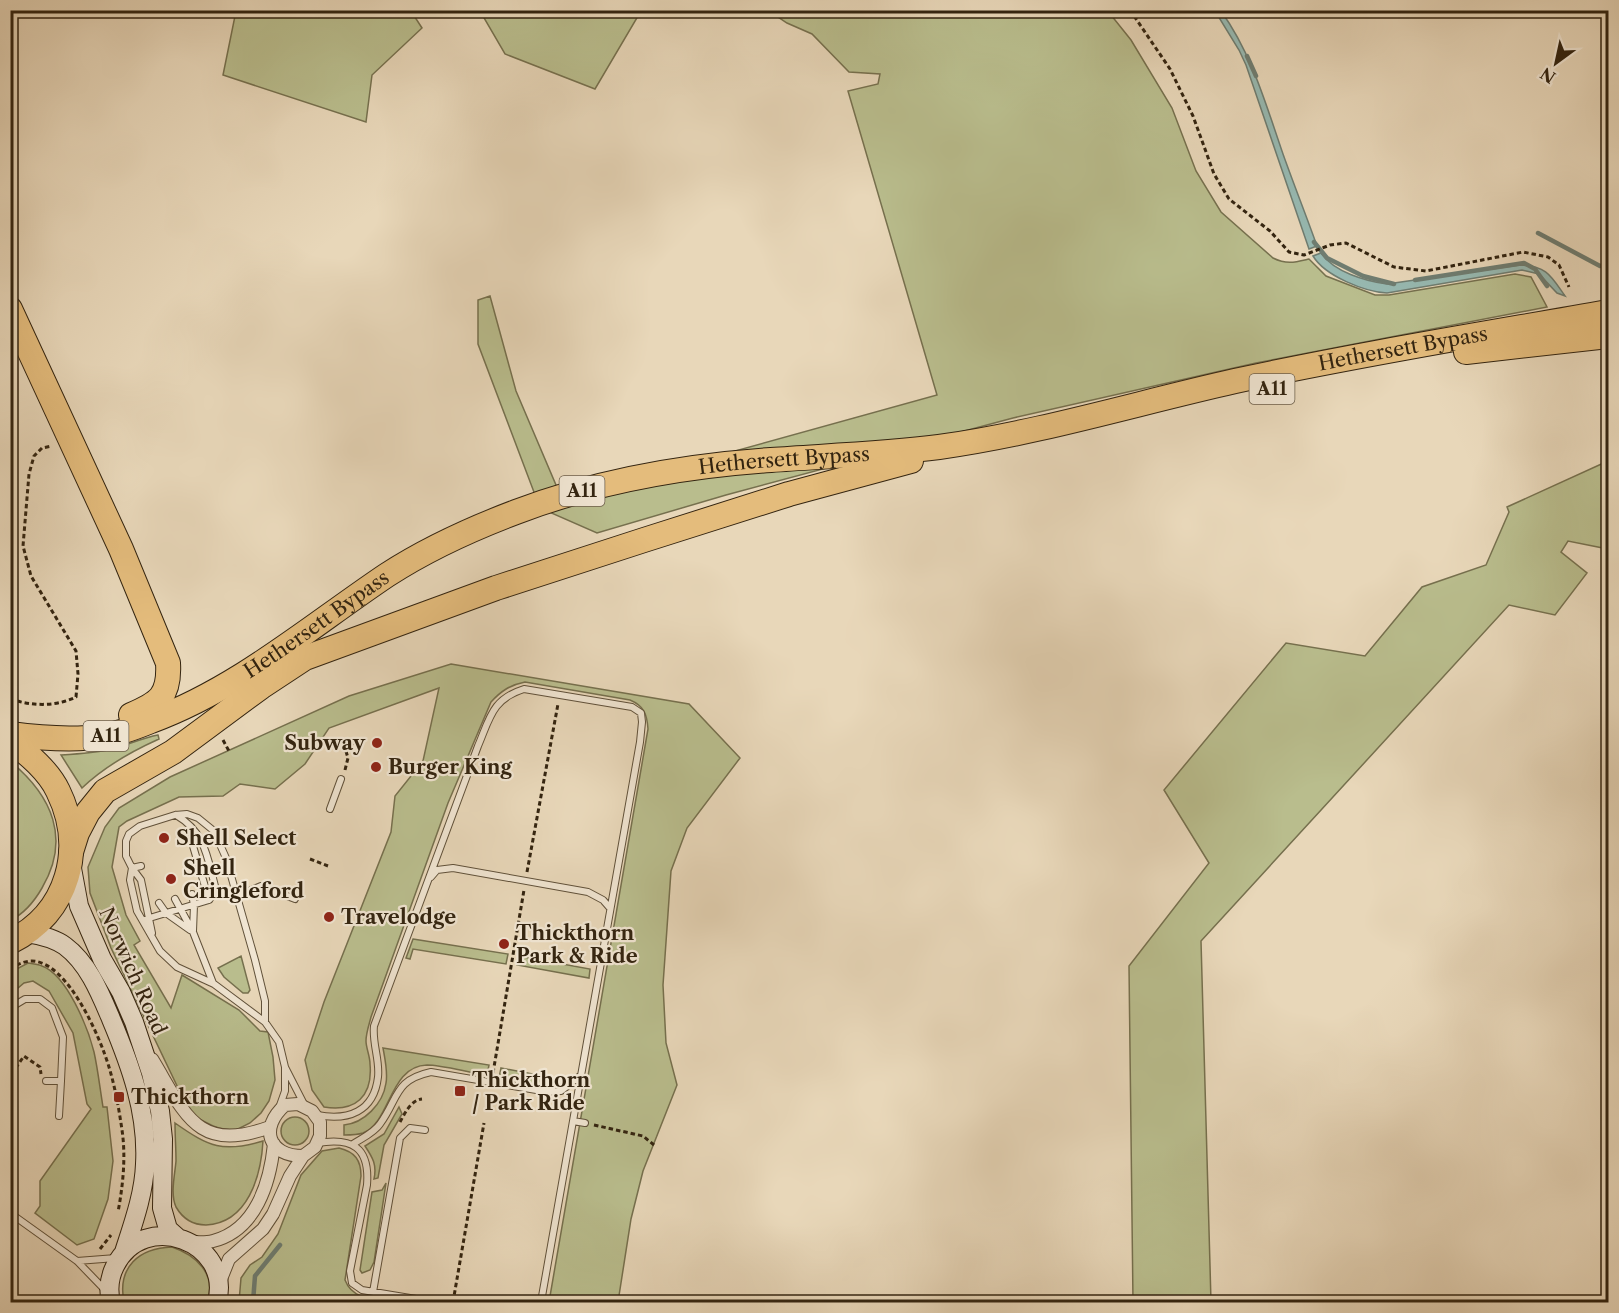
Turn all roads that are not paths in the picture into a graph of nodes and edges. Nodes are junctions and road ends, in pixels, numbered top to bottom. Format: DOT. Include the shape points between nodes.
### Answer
graph roads {
  1 [pos="10,309"];
  2 [pos="1608,312"];
  3 [pos="1608,336"];
  4 [pos="10,734"];
  5 [pos="44,736"];
  6 [pos="10,741"];
  7 [pos="341,779"];
  8 [pos="330,809"];
  9 [pos="176,815"];
  10 [pos="192,828"];
  11 [pos="71,857"];
  12 [pos="141,866"];
  13 [pos="132,868"];
  14 [pos="428,880"];
  15 [pos="192,894"];
  16 [pos="237,896"];
  17 [pos="175,898"];
  18 [pos="295,899"];
  19 [pos="209,900"];
  20 [pos="159,903"];
  21 [pos="194,905"];
  22 [pos="610,908"];
  23 [pos="179,909"];
  24 [pos="166,913"];
  25 [pos="146,919"];
  26 [pos="193,932"];
  27 [pos="15,939"];
  28 [pos="213,984"];
  29 [pos="10,1008"];
  30 [pos="265,1022"];
  31 [pos="141,1040"];
  32 [pos="285,1067"];
  33 [pos="581,1076"];
  34 [pos="61,1081"];
  35 [pos="44,1082"];
  36 [pos="306,1107"];
  37 [pos="278,1111"];
  38 [pos="316,1115"];
  39 [pos="59,1116"];
  40 [pos="573,1121"];
  41 [pos="585,1123"];
  42 [pos="270,1127"];
  43 [pos="426,1130"];
  44 [pos="317,1143"];
  45 [pos="274,1144"];
  46 [pos="353,1144"];
  47 [pos="303,1156"];
  48 [pos="10,1208"];
  49 [pos="13,1214"];
  50 [pos="183,1240"];
  51 [pos="122,1255"];
  52 [pos="77,1261"];
  53 [pos="373,1292"];
  54 [pos="218,1293"];
  55 [pos="110,1298"];
  56 [pos="434,1302"];
  57 [pos="541,1302"];
  1 -- 5 [label="highway" via="122,549 168,663 169,678 162,697 152,706 126,717"];
  2 -- 5 [label="highway, Hethersett Bypass / A11" via="1239,380 997,437 853,456 710,466 636,477 567,495 453,538 392,572 249,670 169,714 105,736"];
  3 -- 11 [label="highway, Hethersett Bypass / A11" via="1470,351 1052,435 938,454 789,495 496,588 304,657 174,752 105,791 77,833"];
  4 -- 5 [label="highway, Hethersett Bypass / A11"];
  6 -- 11 [label="highway" via="58,790 68,817"];
  7 -- 8 [label="lane"];
  9 -- 10 [label="lane"];
  9 -- 13 [label="lane" via="140,826 129,834 126,856"];
  9 -- 16 [label="lane" via="198,818 214,831"];
  10 -- 19 [label="lane"];
  10 -- 19 [label="lane" via="204,845 215,886"];
  11 -- 27 [label="highway" via="63,889 51,911"];
  11 -- 31 [label="main road, Norwich Road" via="79,906"];
  12 -- 13 [label="lane"];
  13 -- 25 [label="lane" via="141,880"];
  13 -- 25 [label="lane" via="130,880 137,911"];
  14 -- 22 [label="lane" via="437,870 453,868 588,892"];
  14 -- 22 [label="lane" via="496,705 510,693 524,689 632,707 641,713 640,742"];
  14 -- 38 [label="lane" via="374,1026 378,1076 373,1094 358,1112 346,1117"];
  15 -- 21 [label="lane"];
  16 -- 18 [label="lane" via="261,886"];
  16 -- 30 [label="lane" via="265,1001"];
  17 -- 23 [label="lane"];
  19 -- 21 [label="lane"];
  20 -- 24 [label="lane"];
  21 -- 23 [label="lane"];
  21 -- 26 [label="lane"];
  22 -- 33 [label="lane"];
  23 -- 24 [label="lane"];
  23 -- 26 [label="lane"];
  24 -- 25 [label="lane"];
  24 -- 26 [label="lane"];
  25 -- 28 [label="lane" via="160,951 177,967"];
  26 -- 28 [label="lane"];
  27 -- 51 [label="main road, Norwich Road" via="47,937 64,945 86,969 128,1058 145,1133 145,1165 136,1213"];
  28 -- 30 [label="lane"];
  29 -- 34 [label="lane" via="24,999 40,999 52,1008 63,1037"];
  30 -- 32 [label="lane" via="279,1042"];
  31 -- 42 [label="street" via="190,1120 227,1137"];
  31 -- 50 [label="main road, Norwich Road" via="160,1111 162,1208 168,1229"];
  32 -- 36 [label="lane"];
  32 -- 37 [label="lane" via="285,1091"];
  33 -- 40 [label="lane"];
  33 -- 46 [label="lane" via="561,1091 548,1092 430,1072 414,1076 401,1086 380,1126"];
  34 -- 35 [label="lane"];
  34 -- 39 [label="lane"];
  36 -- 37 [label="street" via="291,1104"];
  36 -- 38 [label="street"];
  37 -- 42 [label="street"];
  38 -- 44 [label="street" via="321,1130"];
  40 -- 41 [label="lane"];
  40 -- 57 [label="lane"];
  42 -- 45 [label="street"];
  43 -- 53 [label="lane" via="410,1128 400,1138"];
  44 -- 46 [label="lane" via="334,1140"];
  44 -- 47 [label="street"];
  45 -- 47 [label="street" via="286,1153"];
  45 -- 50 [label="street" via="266,1183 245,1224 212,1241"];
  46 -- 53 [label="lane" via="365,1158 368,1173 350,1271 352,1283"];
  47 -- 54 [label="street" via="263,1229 229,1259"];
  48 -- 49 [label="lane"];
  49 -- 52 [label="lane"];
  50 -- 51 [label="main road" via="150,1236"];
  50 -- 54 [label="main road, Norwich Road" via="205,1254 215,1268"];
  51 -- 52 [label="lane"];
  51 -- 55 [label="main road, Norwich Road" via="111,1276"];
  52 -- 55 [label="lane"];
  53 -- 56 [label="lane"];
}
